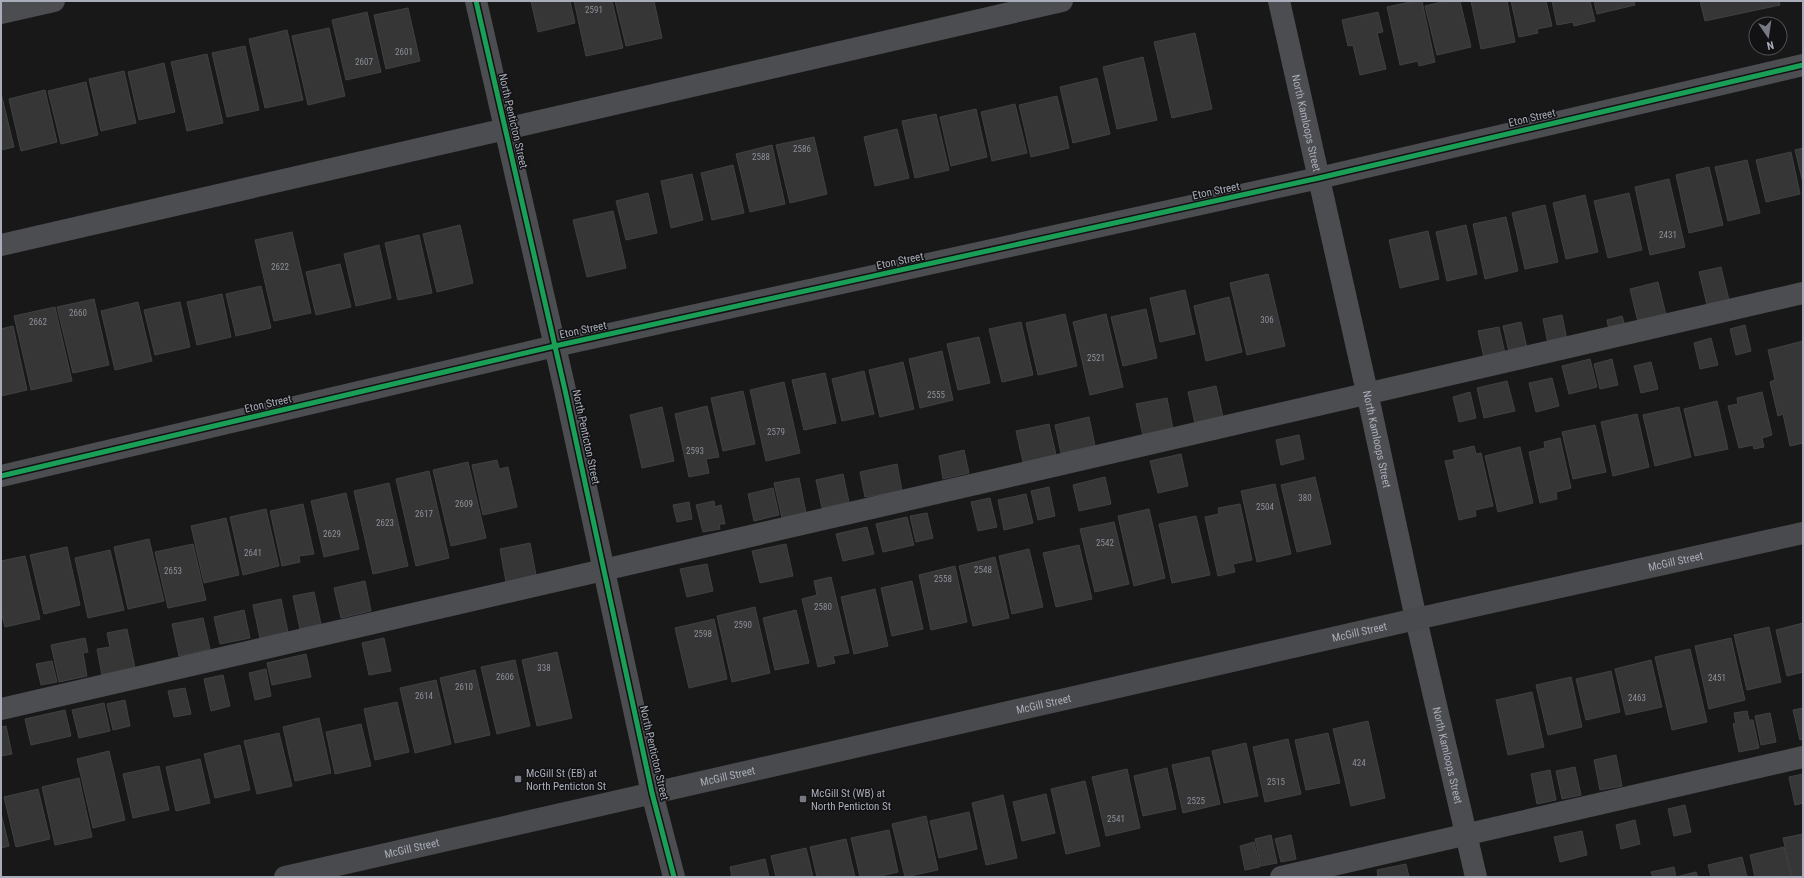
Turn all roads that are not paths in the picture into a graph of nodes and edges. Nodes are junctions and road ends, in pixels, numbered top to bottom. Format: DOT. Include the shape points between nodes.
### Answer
graph roads {
  1 [pos="54,1"];
  2 [pos="476,1"];
  3 [pos="1062,1"];
  4 [pos="1279,1"];
  5 [pos="1,13"];
  6 [pos="1803,65"];
  7 [pos="505,130"];
  8 [pos="1318,178"];
  9 [pos="1,245"];
  10 [pos="1803,293"];
  11 [pos="555,346"];
  12 [pos="1367,392"];
  13 [pos="1,476"];
  14 [pos="1803,533"];
  15 [pos="605,571"];
  16 [pos="1416,619"];
  17 [pos="1,709"];
  18 [pos="1803,757"];
  19 [pos="652,793"];
  20 [pos="1466,834"];
  21 [pos="286,877"];
  22 [pos="674,877"];
  23 [pos="1281,877"];
  24 [pos="1476,877"];
  1 -- 5 [label="street"];
  2 -- 7 [label="street, North Penticton Street"];
  3 -- 7 [label="street"];
  4 -- 8 [label="street, North Kamloops Street"];
  6 -- 8 [label="street, Eton Street"];
  7 -- 9 [label="street"];
  7 -- 11 [label="street, North Penticton Street"];
  8 -- 11 [label="street, Eton Street"];
  8 -- 12 [label="street, North Kamloops Street"];
  10 -- 12 [label="street"];
  11 -- 13 [label="street, Eton Street"];
  11 -- 15 [label="street, North Penticton Street"];
  12 -- 15 [label="street"];
  12 -- 16 [label="street, North Kamloops Street"];
  14 -- 16 [label="main road, McGill Street"];
  15 -- 17 [label="street"];
  15 -- 19 [label="street, North Penticton Street"];
  16 -- 19 [label="main road, McGill Street"];
  16 -- 20 [label="street, North Kamloops Street"];
  18 -- 20 [label="street"];
  19 -- 21 [label="main road, McGill Street"];
  19 -- 22 [label="street, North Penticton Street"];
  20 -- 23 [label="street"];
  20 -- 24 [label="street, North Kamloops Street"];
}
